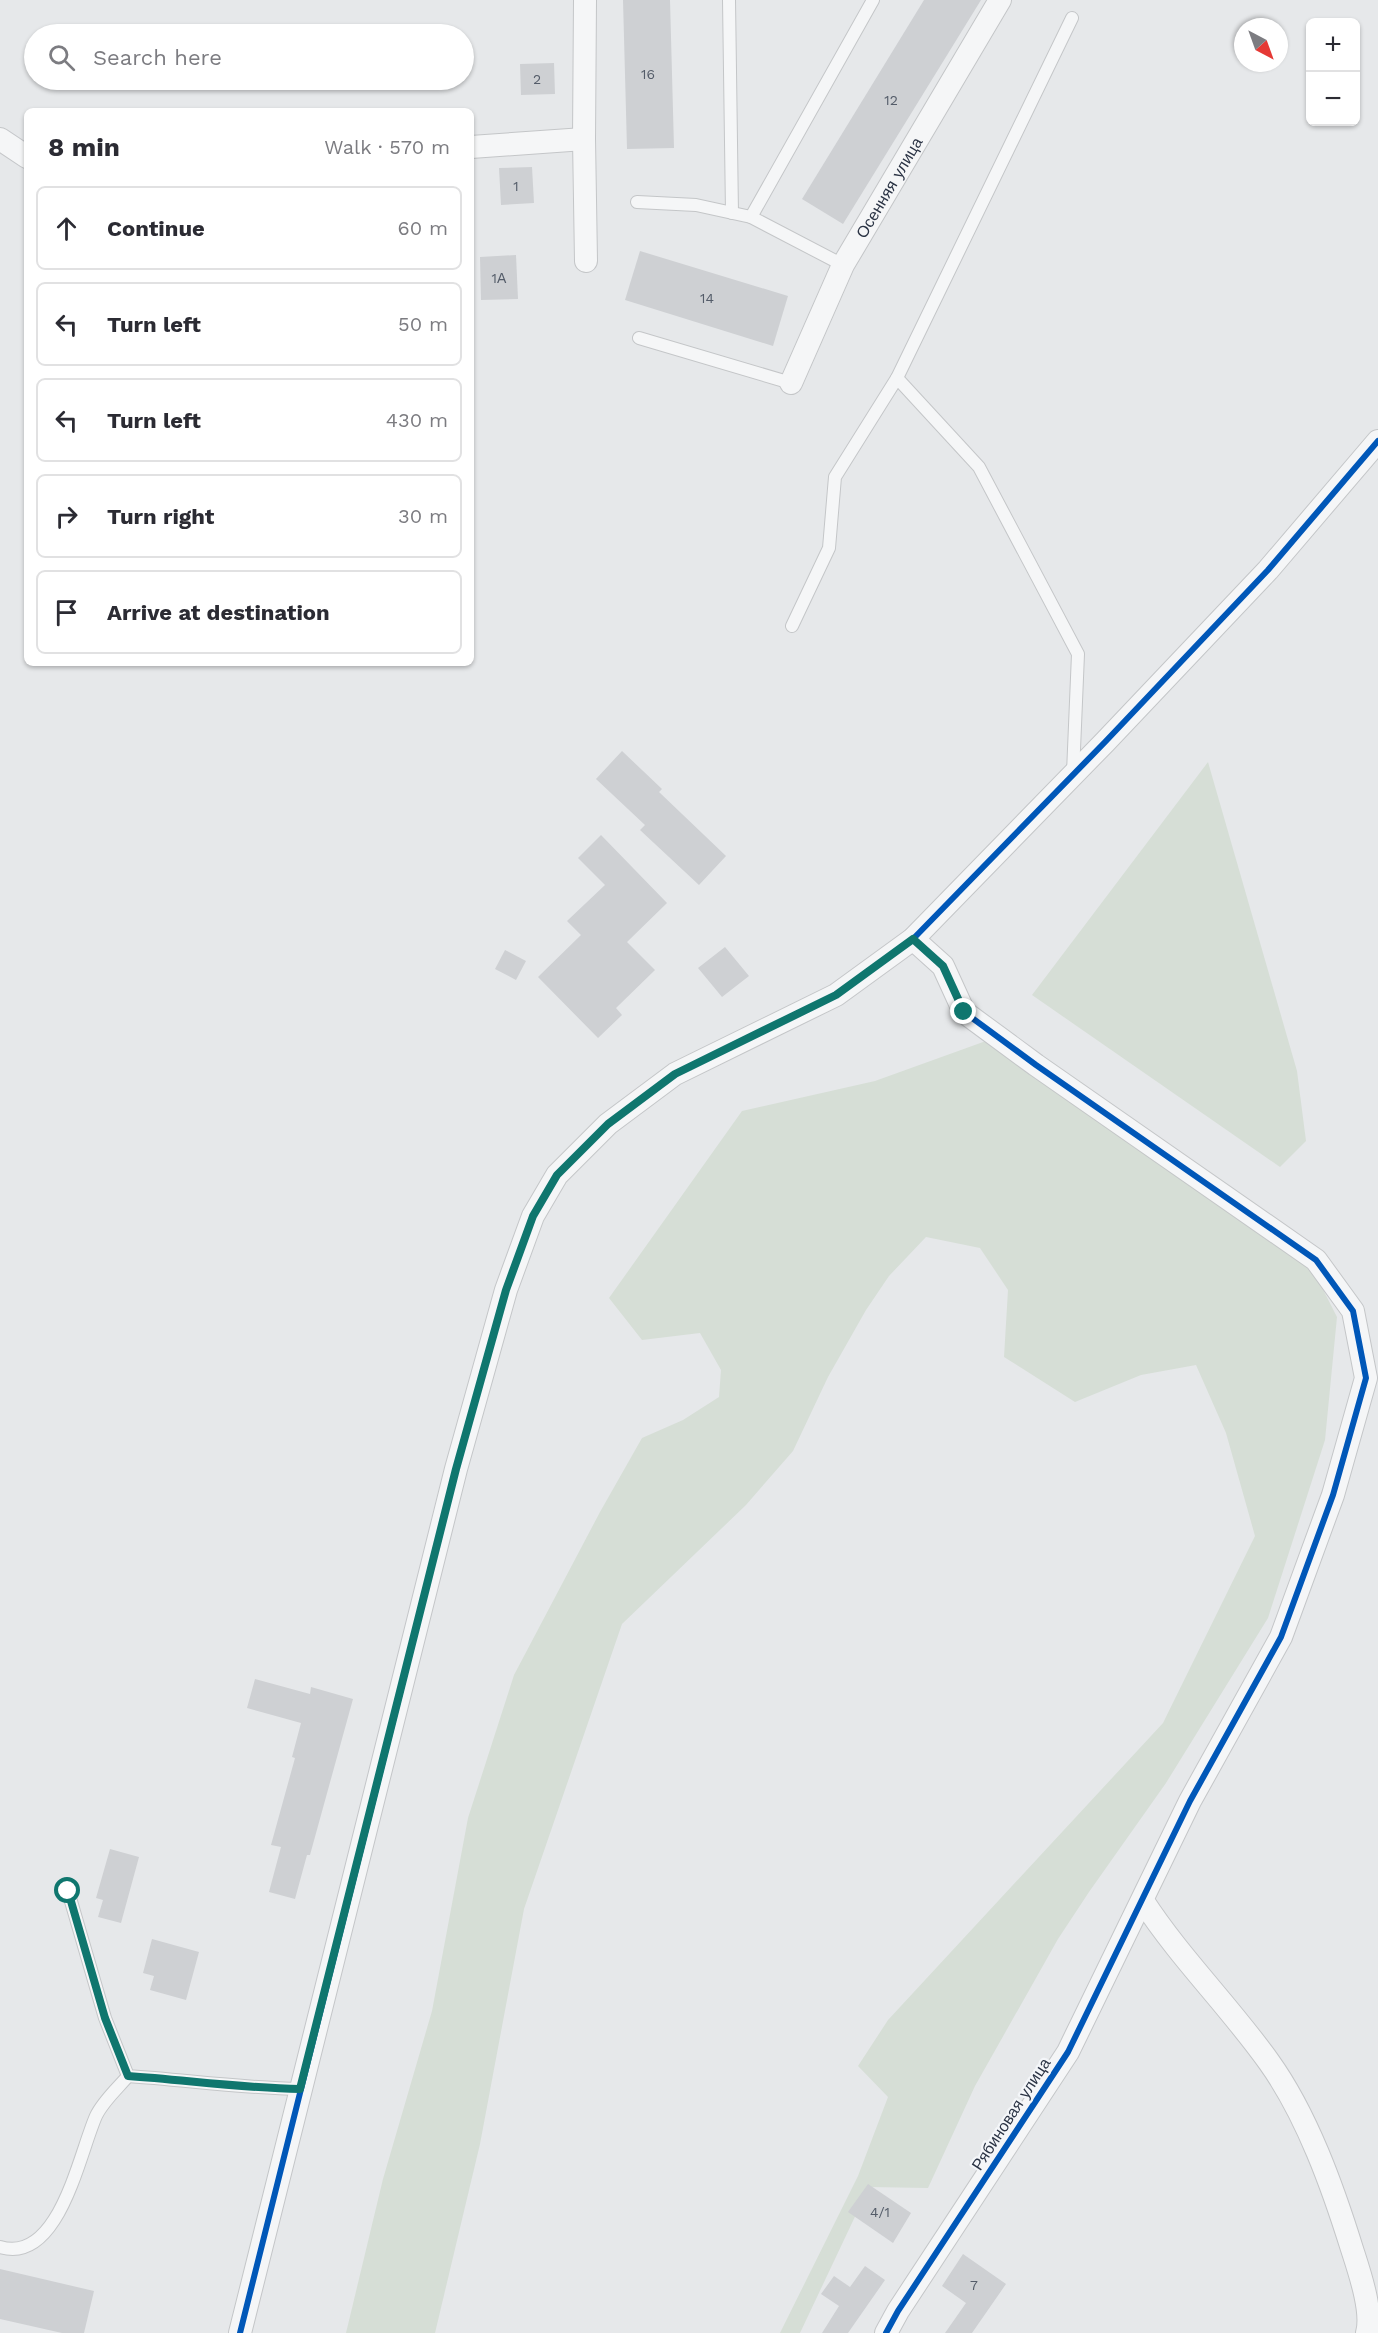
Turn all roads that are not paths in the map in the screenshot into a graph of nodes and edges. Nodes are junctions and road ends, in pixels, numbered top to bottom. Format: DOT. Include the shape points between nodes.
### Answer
graph roads {
  1 [pos="585,0"];
  2 [pos="729,0"];
  3 [pos="873,0"];
  4 [pos="1000,0"];
  5 [pos="1072,18"];
  6 [pos="0,139"];
  7 [pos="584,139"];
  8 [pos="474,147"];
  9 [pos="24,155"];
  10 [pos="637,202"];
  11 [pos="732,213"];
  12 [pos="751,217"];
  13 [pos="586,261"];
  14 [pos="843,265"];
  15 [pos="639,338"];
  16 [pos="897,378"];
  17 [pos="791,383"];
  18 [pos="1378,441"];
  19 [pos="792,626"];
  20 [pos="1073,774"];
  21 [pos="913,939"];
  22 [pos="68,1891"];
  23 [pos="1143,1901"];
  24 [pos="128,2076"];
  25 [pos="300,2089"];
  26 [pos="0,2247"];
  27 [pos="1371,2327"];
  28 [pos="240,2333"];
  29 [pos="886,2333"];
  1 -- 7 [label="street"];
  2 -- 11 [label="lane"];
  3 -- 12 [label="lane"];
  4 -- 14 [label="street, Осенняя улица"];
  5 -- 16 [label="lane"];
  6 -- 9 [label="street"];
  7 -- 8 [label="street"];
  7 -- 13 [label="street"];
  10 -- 11 [label="lane" via="696,205"];
  11 -- 12 [label="lane"];
  12 -- 14 [label="lane"];
  14 -- 17 [label="street, Осенняя улица"];
  15 -- 17 [label="lane"];
  16 -- 19 [label="lane" via="835,477 829,548"];
  16 -- 20 [label="lane" via="979,467 1078,654"];
  18 -- 20 [label="street" via="1268,570"];
  20 -- 21 [label="street"];
  21 -- 23 [label="street, Рябиновая улица" via="943,966 964,1012 1316,1260 1353,1311 1366,1378 1333,1496 1281,1637 1190,1801"];
  21 -- 25 [label="street" via="836,995 675,1074 608,1124 557,1175 533,1216 506,1290 456,1469"];
  22 -- 24 [label="lane" via="105,2018"];
  23 -- 27 [label="street" via="1270,2063 1304,2122 1335,2195 1360,2275"];
  23 -- 29 [label="street, Рябиновая улица" via="1068,2052"];
  24 -- 25 [label="lane"];
  24 -- 26 [label="lane" via="97,2113 56,2220 33,2245 9,2250"];
  25 -- 28 [label="street"];
}
